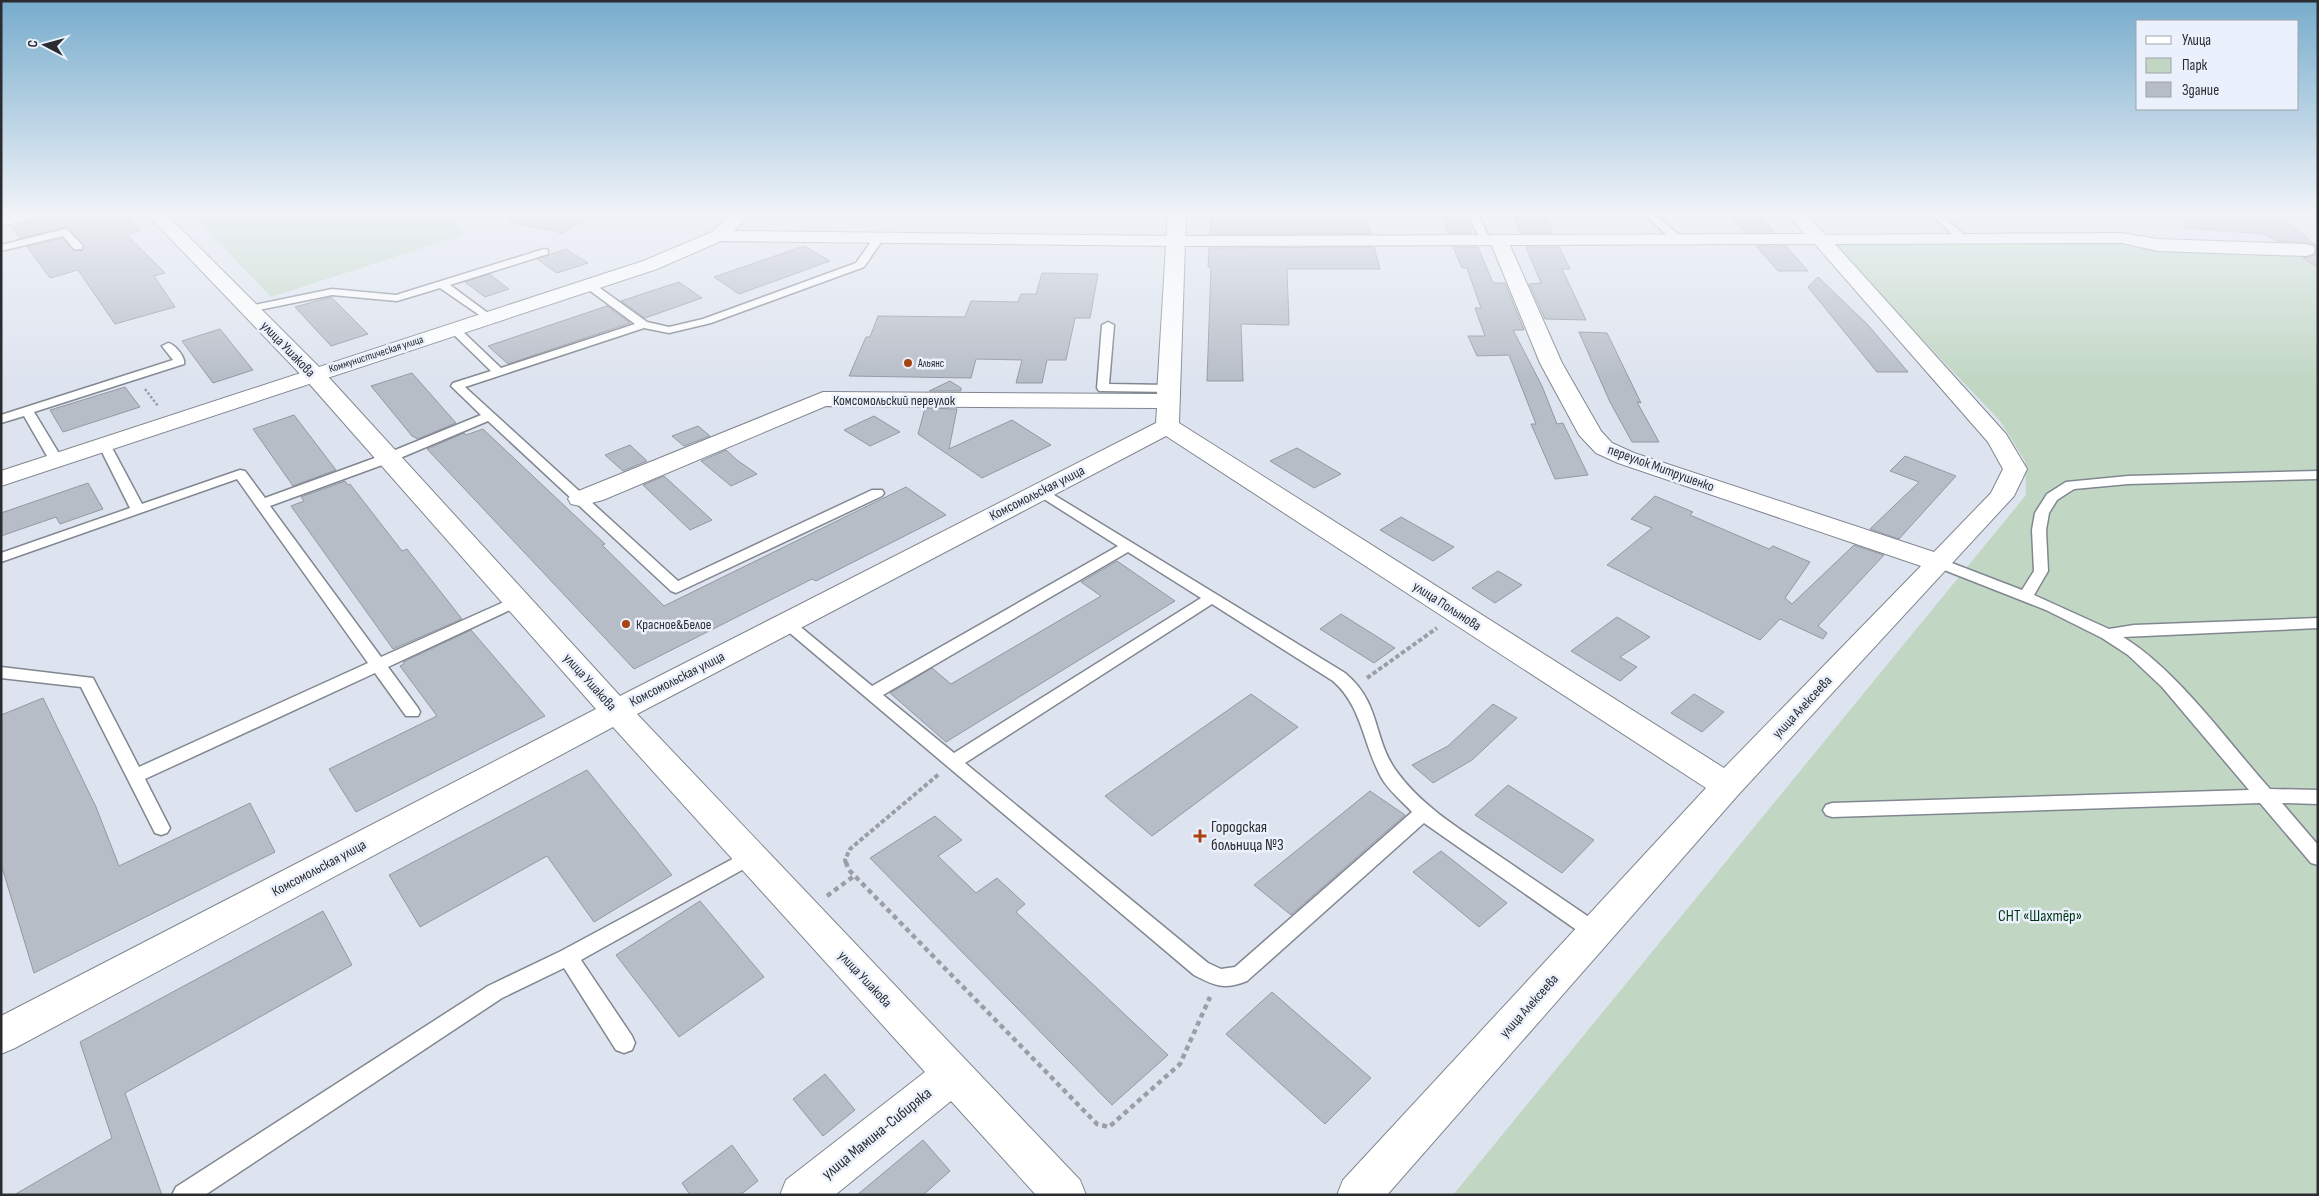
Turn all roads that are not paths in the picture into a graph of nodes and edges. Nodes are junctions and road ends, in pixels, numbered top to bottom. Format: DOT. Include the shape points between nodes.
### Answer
graph roads {
  1 [pos="210,269"];
  2 [pos="490,269"];
  3 [pos="638,269"];
  4 [pos="849,269"];
  5 [pos="1175,269"];
  6 [pos="1505,269"];
  7 [pos="1847,269"];
  8 [pos="442,284"];
  9 [pos="589,285"];
  10 [pos="249,309"];
  11 [pos="488,318"];
  12 [pos="643,325"];
  13 [pos="1108,325"];
  14 [pos="454,329"];
  15 [pos="168,346"];
  16 [pos="499,372"];
  17 [pos="314,375"];
  18 [pos="1168,405"];
  19 [pos="26,411"];
  20 [pos="490,416"];
  21 [pos="1,419"];
  22 [pos="104,444"];
  23 [pos="388,458"];
  24 [pos="56,460"];
  25 [pos="2318,475"];
  26 [pos="1,478"];
  27 [pos="1041,491"];
  28 [pos="877,493"];
  29 [pos="580,499"];
  30 [pos="262,504"];
  31 [pos="138,510"];
  32 [pos="1128,546"];
  33 [pos="1,558"];
  34 [pos="1939,563"];
  35 [pos="2026,596"];
  36 [pos="1212,598"];
  37 [pos="518,601"];
  38 [pos="786,623"];
  39 [pos="2318,624"];
  40 [pos="2107,634"];
  41 [pos="378,665"];
  42 [pos="1,672"];
  43 [pos="871,694"];
  44 [pos="616,711"];
  45 [pos="412,712"];
  46 [pos="952,762"];
  47 [pos="134,776"];
  48 [pos="1727,786"];
  49 [pos="2263,796"];
  50 [pos="2318,796"];
  51 [pos="1832,810"];
  52 [pos="1423,813"];
  53 [pos="161,828"];
  54 [pos="751,856"];
  55 [pos="2318,858"];
  56 [pos="1596,932"];
  57 [pos="568,957"];
  58 [pos="1,1036"];
  59 [pos="624,1043"];
  60 [pos="953,1074"];
  61 [pos="184,1195"];
  62 [pos="801,1195"];
  63 [pos="1066,1195"];
  64 [pos="1358,1195"];
  1 -- 10 [label="street, улица Ушакова"];
  2 -- 8 [label="lane"];
  3 -- 9 [label="street, Коммунистическая улица"];
  4 -- 12 [label="lane" via="707,321 669,330"];
  5 -- 18 [label="street"];
  6 -- 34 [label="street, переулок Митрушенко" via="1550,363 1591,435 1604,448"];
  7 -- 34 [label="street, улица Алексеева" via="1998,439 2015,469 2002,496"];
  8 -- 10 [label="lane" via="397,298 332,292"];
  8 -- 11 [label="lane"];
  9 -- 11 [label="street, Коммунистическая улица"];
  9 -- 12 [label="lane"];
  10 -- 17 [label="street, улица Ушакова"];
  11 -- 14 [label="street, Коммунистическая улица"];
  12 -- 16 [label="lane"];
  13 -- 18 [label="lane" via="1103,388"];
  14 -- 16 [label="lane"];
  14 -- 17 [label="street, Коммунистическая улица"];
  15 -- 19 [label="lane" via="180,362"];
  16 -- 20 [label="lane" via="457,386"];
  17 -- 22 [label="street, Коммунистическая улица"];
  17 -- 23 [label="street, улица Ушакова"];
  18 -- 27 [label="street, Комсомольская улица"];
  18 -- 29 [label="street, Комсомольский переулок" via="822,400"];
  18 -- 48 [label="street, улица Полынова" via="1458,613"];
  19 -- 21 [label="lane"];
  19 -- 24 [label="lane"];
  20 -- 23 [label="lane"];
  20 -- 29 [label="lane"];
  22 -- 24 [label="street, Коммунистическая улица"];
  22 -- 31 [label="lane"];
  23 -- 30 [label="lane"];
  23 -- 37 [label="street, улица Ушакова"];
  24 -- 26 [label="street, Коммунистическая улица"];
  25 -- 35 [label="lane" via="2128,480 2071,485 2052,497 2042,513 2039,530 2041,571"];
  27 -- 32 [label="lane"];
  27 -- 38 [label="street, Комсомольская улица"];
  28 -- 29 [label="lane" via="676,588"];
  30 -- 31 [label="lane" via="240,474"];
  30 -- 41 [label="lane"];
  31 -- 33 [label="lane"];
  32 -- 36 [label="lane"];
  32 -- 43 [label="lane"];
  34 -- 35 [label="lane"];
  34 -- 48 [label="street, улица Алексеева"];
  35 -- 40 [label="lane"];
  36 -- 46 [label="lane"];
  36 -- 52 [label="lane" via="1352,688 1364,708 1389,775"];
  37 -- 41 [label="lane"];
  37 -- 44 [label="street, улица Ушакова"];
  38 -- 43 [label="lane"];
  38 -- 44 [label="street, Комсомольская улица"];
  39 -- 40 [label="lane" via="2134,630"];
  40 -- 49 [label="lane" via="2134,651 2168,683"];
  41 -- 45 [label="lane"];
  41 -- 47 [label="lane"];
  42 -- 47 [label="lane" via="87,682"];
  43 -- 46 [label="lane"];
  44 -- 54 [label="street, улица Ушакова"];
  44 -- 58 [label="street, Комсомольская улица"];
  46 -- 52 [label="lane" via="1201,969 1219,978 1240,975"];
  47 -- 53 [label="lane"];
  48 -- 56 [label="street, улица Алексеева"];
  49 -- 50 [label="lane"];
  49 -- 51 [label="lane"];
  49 -- 55 [label="lane"];
  52 -- 56 [label="lane"];
  54 -- 57 [label="lane"];
  54 -- 60 [label="street, улица Ушакова"];
  56 -- 64 [label="street, улица Алексеева"];
  57 -- 59 [label="lane"];
  57 -- 61 [label="lane" via="495,992"];
  60 -- 62 [label="street, улица Мамина-Сибиряка"];
  60 -- 63 [label="street, улица Ушакова"];
}
